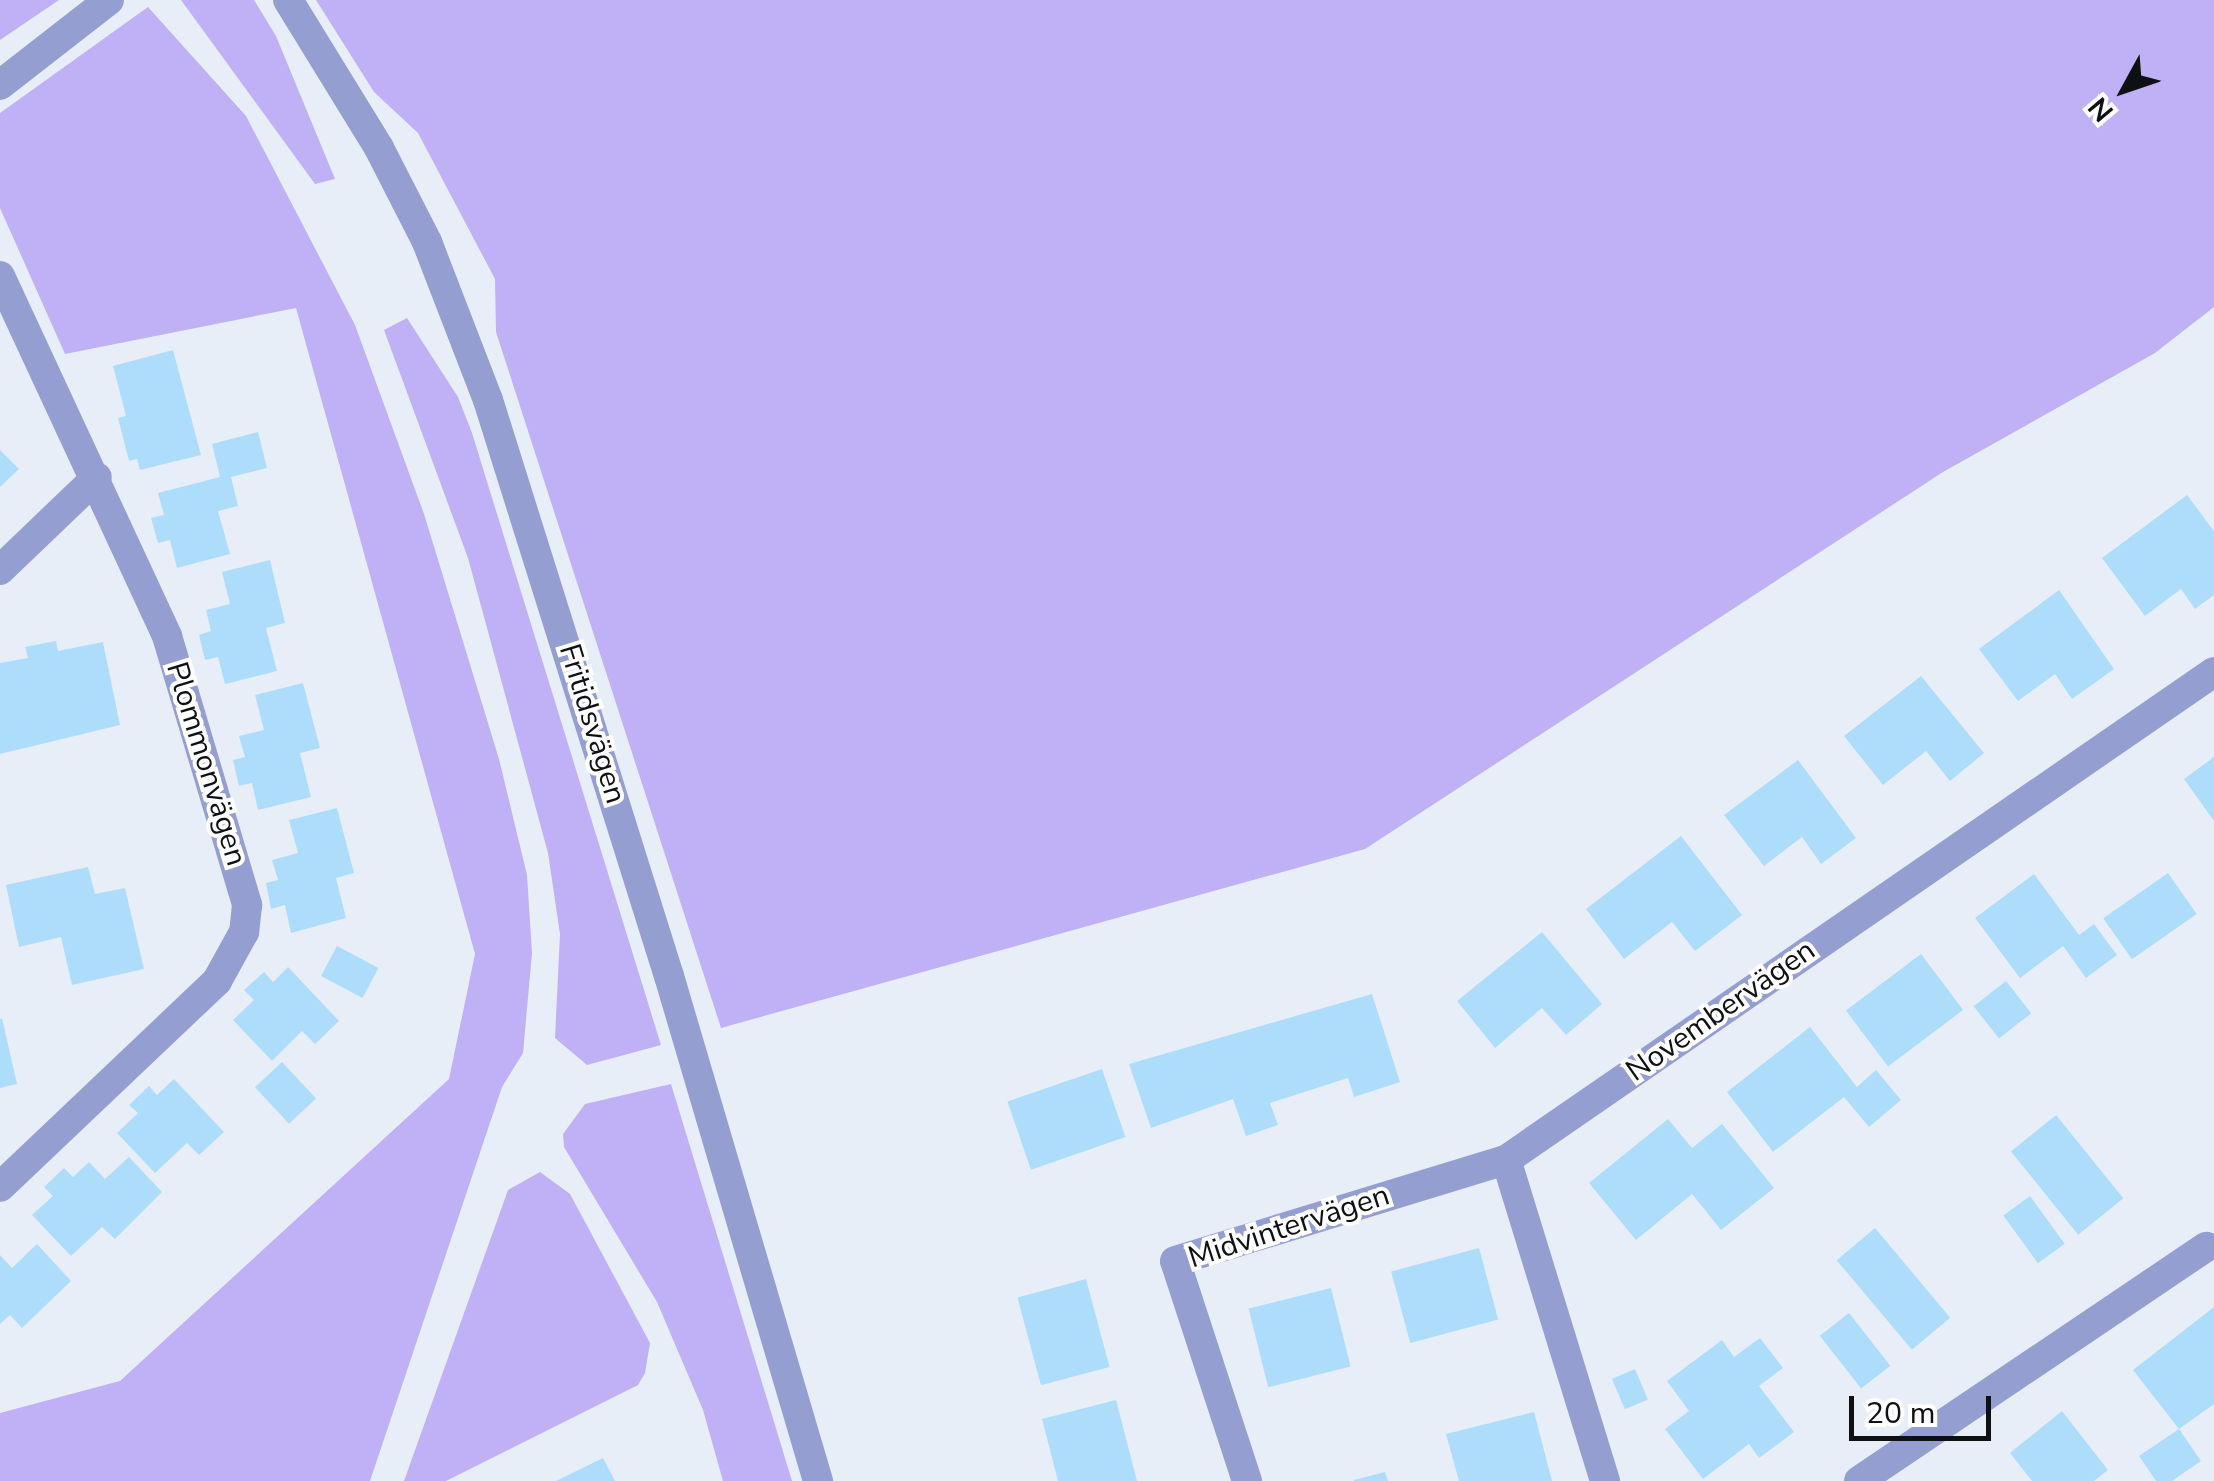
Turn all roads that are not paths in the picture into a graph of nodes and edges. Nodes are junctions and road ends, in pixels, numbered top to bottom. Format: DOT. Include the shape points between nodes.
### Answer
graph roads {
  1 [pos="109,0"];
  2 [pos="288,0"];
  3 [pos="0,85"];
  4 [pos="0,276"];
  5 [pos="96,478"];
  6 [pos="0,570"];
  7 [pos="2214,672"];
  8 [pos="1506,1160"];
  9 [pos="0,1187"];
  10 [pos="2206,1246"];
  11 [pos="818,1481"];
  12 [pos="1247,1481"];
  13 [pos="1605,1481"];
  14 [pos="1859,1481"];
  1 -- 3 [label="street"];
  2 -- 11 [label="street, Fritidsvägen" via="379,148 427,242 488,400 664,957"];
  4 -- 5 [label="street, Plommonvägen"];
  5 -- 6 [label="street"];
  5 -- 9 [label="street, Plommonvägen" via="167,636 248,905 244,932 217,982"];
  7 -- 8 [label="street, Novembervägen"];
  8 -- 12 [label="street, Midvintervägen" via="1175,1261"];
  8 -- 13 [label="street"];
  10 -- 14 [label="street"];
}
